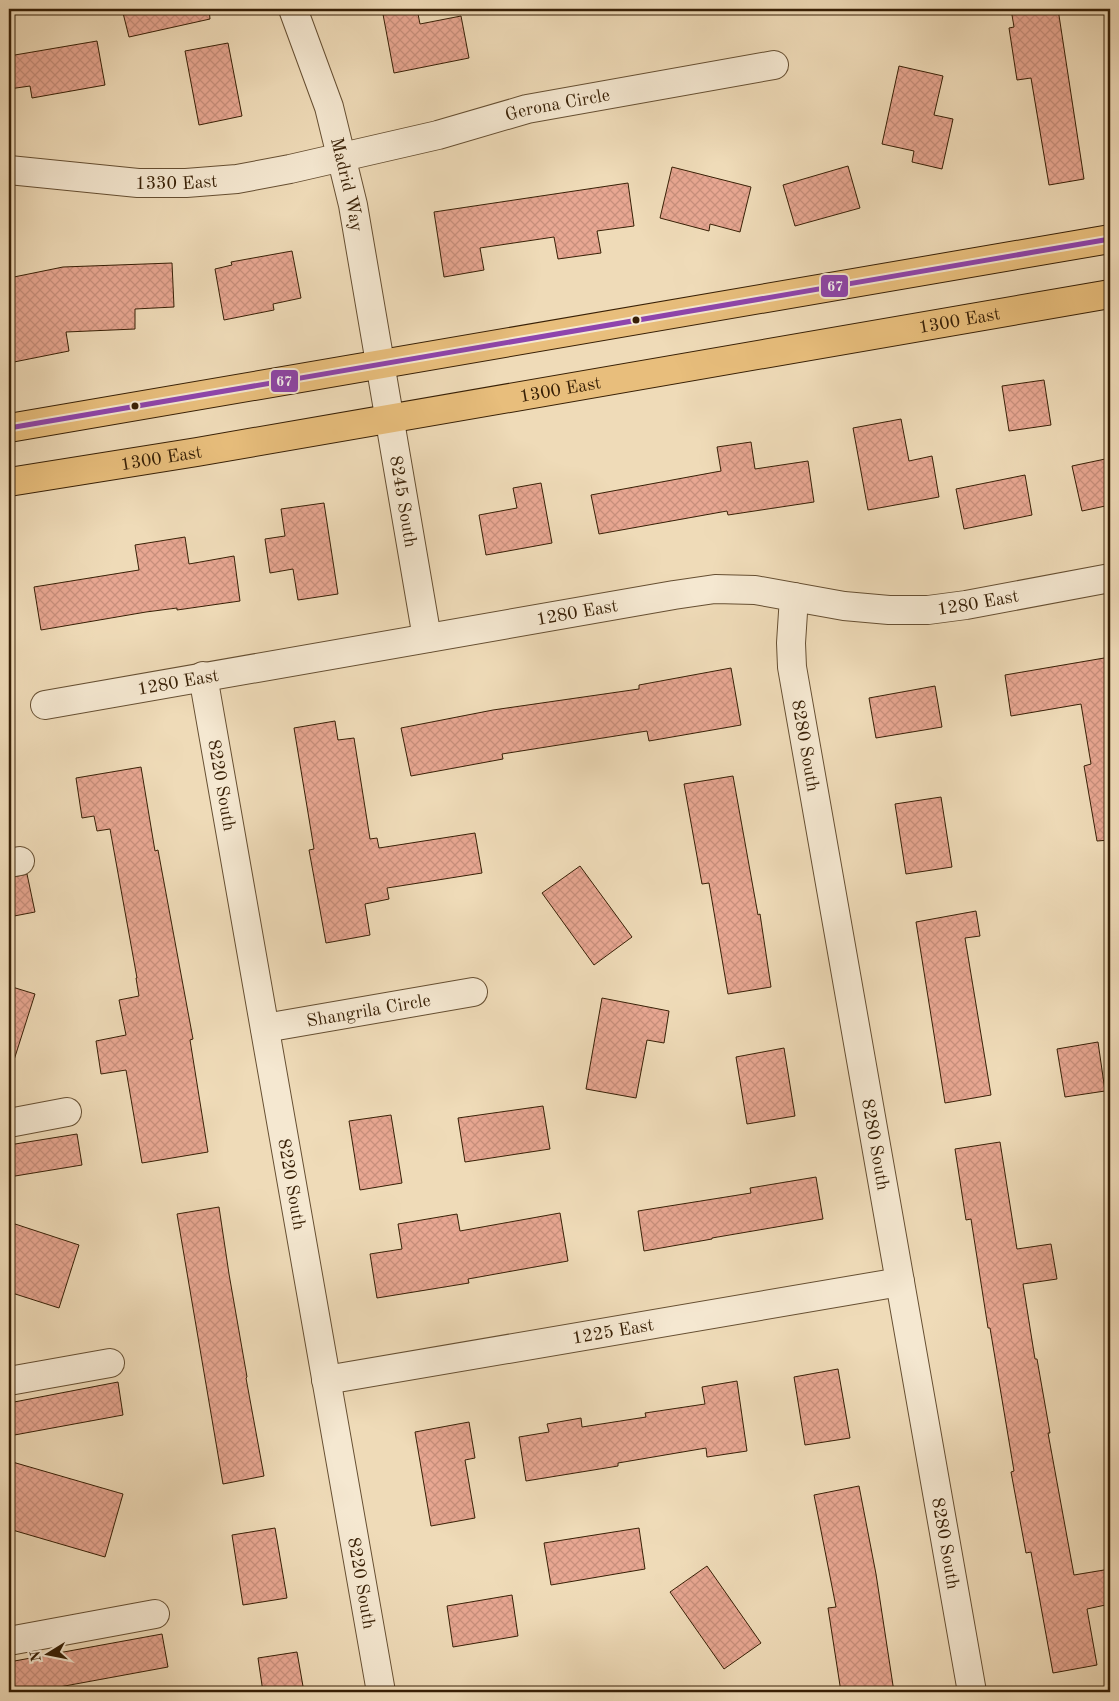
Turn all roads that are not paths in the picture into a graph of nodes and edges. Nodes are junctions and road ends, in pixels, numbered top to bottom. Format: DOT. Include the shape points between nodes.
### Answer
graph roads {
  1 [pos="293,9"];
  2 [pos="774,65"];
  3 [pos="342,157"];
  4 [pos="9,170"];
  5 [pos="1110,240"];
  6 [pos="1110,294"];
  7 [pos="381,364"];
  8 [pos="390,418"];
  9 [pos="9,428"];
  10 [pos="9,482"];
  11 [pos="1110,578"];
  12 [pos="794,597"];
  13 [pos="428,638"];
  14 [pos="203,676"];
  15 [pos="45,705"];
  16 [pos="473,992"];
  17 [pos="264,1028"];
  18 [pos="67,1112"];
  19 [pos="9,1122"];
  20 [pos="900,1282"];
  21 [pos="110,1363"];
  22 [pos="326,1380"];
  23 [pos="9,1381"];
  24 [pos="155,1614"];
  25 [pos="9,1640"];
  26 [pos="381,1692"];
  27 [pos="972,1692"];
  1 -- 3 [label="street, Madrid Way" via="329,108"];
  2 -- 3 [label="street, Gerona Circle" via="527,109 438,135"];
  3 -- 4 [label="street, 1330 East" via="238,179 186,183 138,184"];
  3 -- 7 [label="street, Madrid Way"];
  5 -- 7 [label="main road"];
  6 -- 8 [label="main road, 1300 East"];
  7 -- 8 [label="street, 8245 South"];
  7 -- 9 [label="main road"];
  8 -- 10 [label="main road, 1300 East"];
  8 -- 13 [label="street, 8245 South"];
  11 -- 12 [label="street, 1280 East" via="928,610 880,610"];
  12 -- 13 [label="street, 1280 East" via="755,590 715,589"];
  12 -- 20 [label="street, 8280 South" via="792,667"];
  13 -- 14 [label="street, 1280 East"];
  14 -- 15 [label="street, 1280 East"];
  14 -- 17 [label="street, 8220 South"];
  16 -- 17 [label="street, Shangrila Circle"];
  17 -- 22 [label="street, 8220 South"];
  18 -- 19 [label="street"];
  20 -- 22 [label="street, 1225 East"];
  20 -- 27 [label="street, 8280 South"];
  21 -- 23 [label="street"];
  22 -- 26 [label="street, 8220 South"];
  24 -- 25 [label="street"];
}
